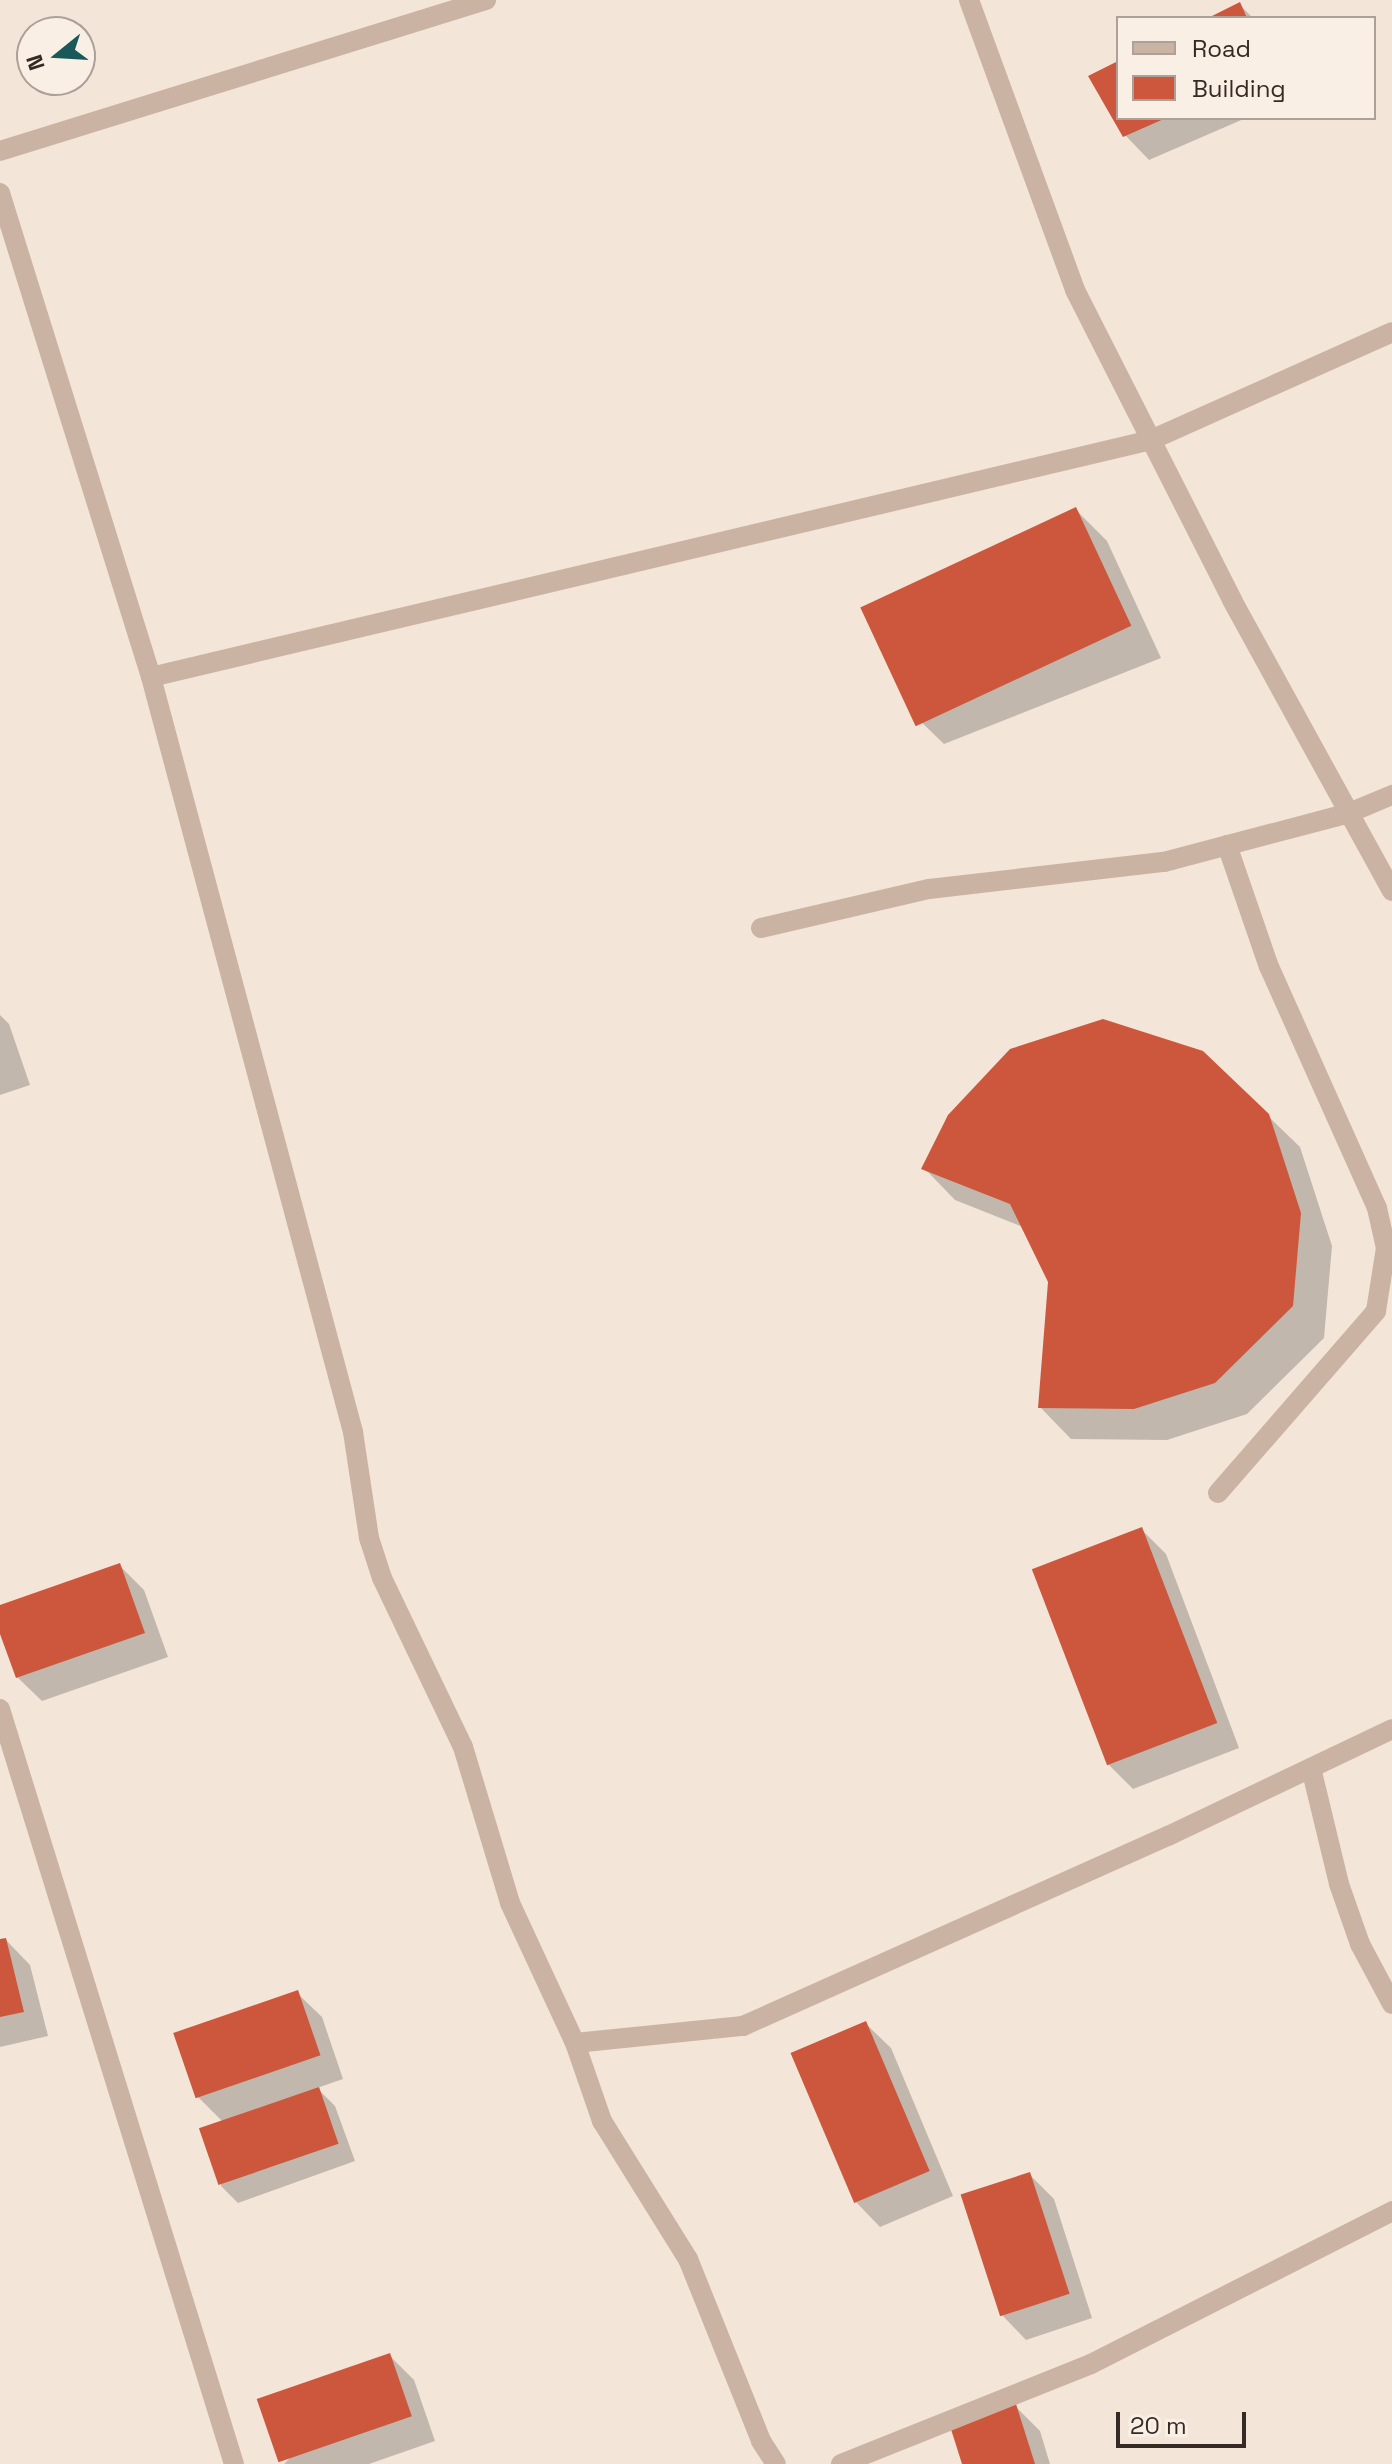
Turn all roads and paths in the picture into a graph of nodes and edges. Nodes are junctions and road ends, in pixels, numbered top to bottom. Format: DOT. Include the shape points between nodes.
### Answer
graph roads {
  1 [pos="486,0"];
  2 [pos="969,0"];
  3 [pos="0,151"];
  4 [pos="0,193"];
  5 [pos="1392,332"];
  6 [pos="1151,440"];
  7 [pos="151,677"];
  8 [pos="1392,795"];
  9 [pos="1349,813"];
  10 [pos="1227,845"];
  11 [pos="1392,891"];
  12 [pos="761,928"];
  13 [pos="1218,1493"];
  14 [pos="0,1709"];
  15 [pos="1392,1729"];
  16 [pos="1311,1768"];
  17 [pos="1392,2004"];
  18 [pos="575,2043"];
  19 [pos="1392,2211"];
  20 [pos="234,2464"];
  21 [pos="776,2464"];
  22 [pos="841,2464"];
  1 -- 3 [label="street"];
  2 -- 6 [label="street" via="1075,290"];
  4 -- 7 [label="street"];
  5 -- 6 [label="street"];
  6 -- 7 [label="street"];
  6 -- 9 [label="street"];
  7 -- 18 [label="street" via="353,1432 373,1552 463,1747 510,1903"];
  8 -- 9 [label="street"];
  9 -- 10 [label="street"];
  9 -- 11 [label="street"];
  10 -- 12 [label="street" via="1164,862 929,889"];
  10 -- 13 [label="street" via="1269,967 1377,1208 1386,1248 1376,1311"];
  14 -- 20 [label="street"];
  15 -- 16 [label="street"];
  16 -- 17 [label="street" via="1339,1884 1360,1944"];
  16 -- 18 [label="street" via="743,2026"];
  18 -- 21 [label="street" via="602,2121 688,2259 761,2441"];
  19 -- 22 [label="street" via="1091,2364"];
}
